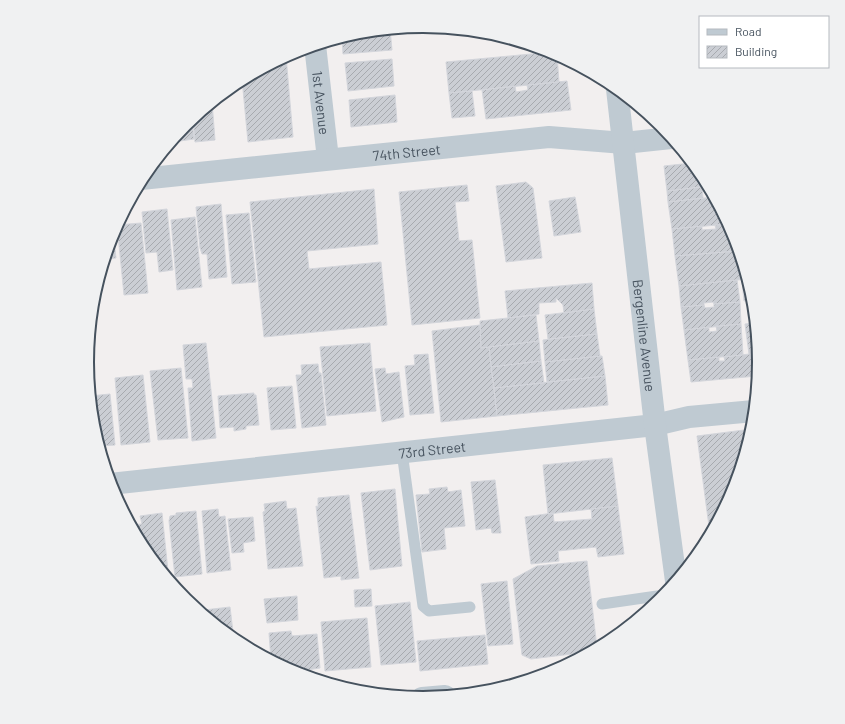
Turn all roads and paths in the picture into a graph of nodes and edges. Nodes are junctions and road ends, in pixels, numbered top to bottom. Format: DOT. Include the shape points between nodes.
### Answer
graph roads {
  1 [pos="316,51"];
  2 [pos="618,97"];
  3 [pos="664,139"];
  4 [pos="624,143"];
  5 [pos="328,159"];
  6 [pos="150,178"];
  7 [pos="748,412"];
  8 [pos="655,425"];
  9 [pos="402,452"];
  10 [pos="117,483"];
  11 [pos="675,573"];
  12 [pos="653,597"];
  13 [pos="602,604"];
  14 [pos="470,607"];
  1 -- 5 [label="street, 1st Avenue"];
  2 -- 4 [label="street, Bergenline Avenue"];
  3 -- 4 [label="street, 74th Street"];
  4 -- 5 [label="street, 74th Street" via="549,137"];
  4 -- 8 [label="street, Bergenline Avenue"];
  5 -- 6 [label="street, 74th Street"];
  7 -- 8 [label="street, 73rd Street" via="688,417"];
  8 -- 9 [label="street, 73rd Street"];
  8 -- 11 [label="street, Bergenline Avenue"];
  9 -- 10 [label="street, 73rd Street"];
  9 -- 14 [label="lane" via="423,606 429,611"];
  12 -- 13 [label="lane"];
}
